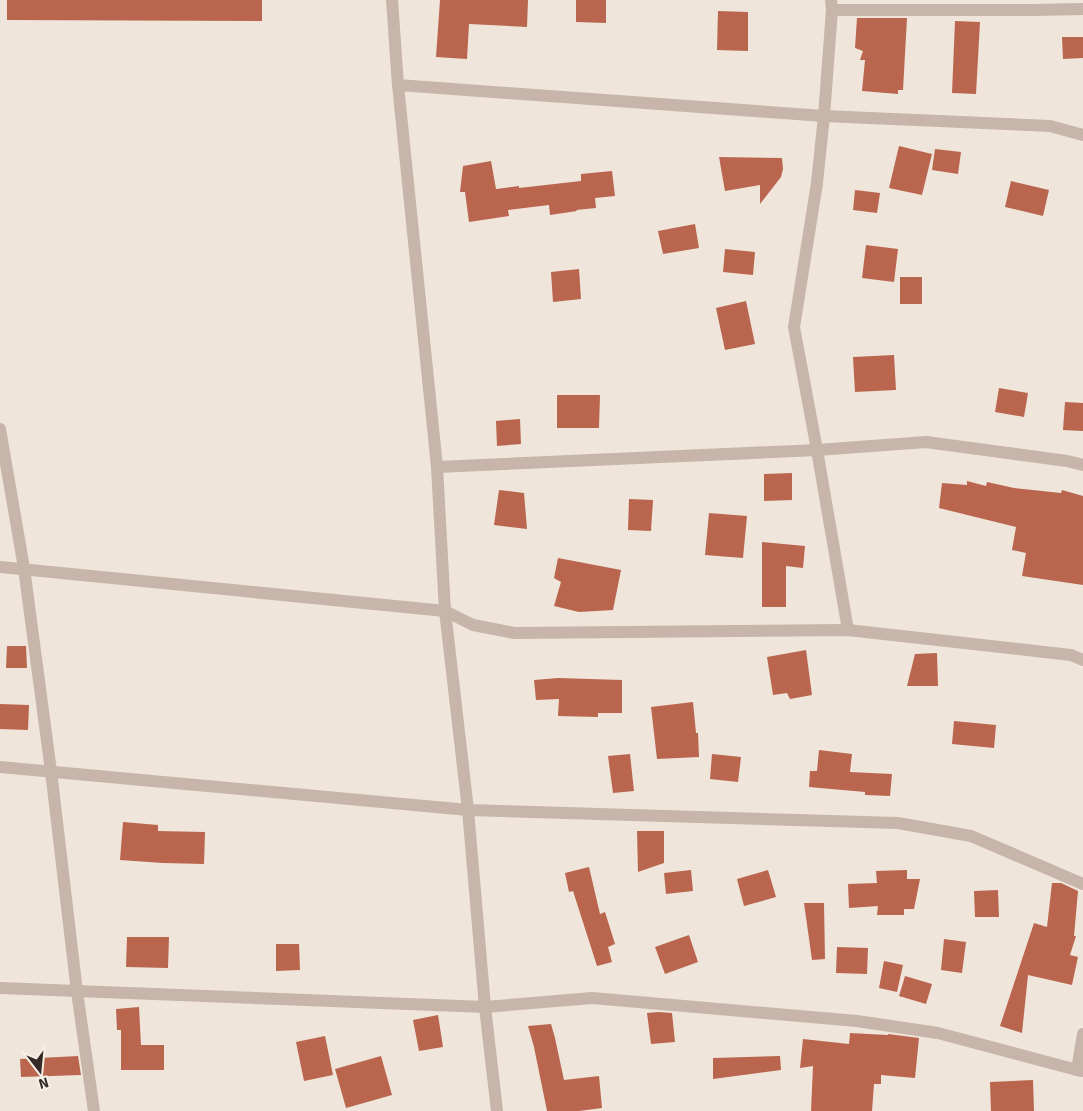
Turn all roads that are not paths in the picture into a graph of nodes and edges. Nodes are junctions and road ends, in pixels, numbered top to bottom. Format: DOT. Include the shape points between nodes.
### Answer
graph roads {
  1 [pos="392,0"];
  2 [pos="832,5"];
  3 [pos="1083,9"];
  4 [pos="398,85"];
  5 [pos="824,116"];
  6 [pos="1083,135"];
  7 [pos="0,429"];
  8 [pos="817,450"];
  9 [pos="1083,465"];
  10 [pos="438,468"];
  11 [pos="0,567"];
  12 [pos="24,568"];
  13 [pos="445,611"];
  14 [pos="848,630"];
  15 [pos="1083,660"];
  16 [pos="0,766"];
  17 [pos="51,771"];
  18 [pos="468,810"];
  19 [pos="1083,884"];
  20 [pos="0,988"];
  21 [pos="77,992"];
  22 [pos="485,1006"];
  23 [pos="1083,1034"];
  24 [pos="1080,1071"];
  25 [pos="94,1111"];
  26 [pos="498,1111"];
  1 -- 4 [label="street"];
  2 -- 3 [label="street"];
  2 -- 5 [label="street"];
  4 -- 5 [label="street"];
  4 -- 10 [label="street"];
  5 -- 6 [label="street" via="1050,126"];
  5 -- 8 [label="street" via="817,183 794,327"];
  7 -- 12 [label="street"];
  8 -- 9 [label="street" via="926,442"];
  8 -- 10 [label="street"];
  8 -- 14 [label="street"];
  10 -- 13 [label="street"];
  11 -- 12 [label="street"];
  12 -- 13 [label="street"];
  12 -- 17 [label="street"];
  13 -- 14 [label="street" via="473,625 514,633"];
  13 -- 18 [label="street"];
  14 -- 15 [label="street" via="1071,655"];
  16 -- 17 [label="street"];
  17 -- 18 [label="street"];
  17 -- 21 [label="street"];
  18 -- 19 [label="street" via="898,823 971,836"];
  18 -- 22 [label="street"];
  20 -- 21 [label="street"];
  21 -- 22 [label="street"];
  21 -- 25 [label="street"];
  22 -- 24 [label="street" via="592,998 857,1021 938,1033"];
  22 -- 26 [label="street"];
  23 -- 24 [label="street"];
}
